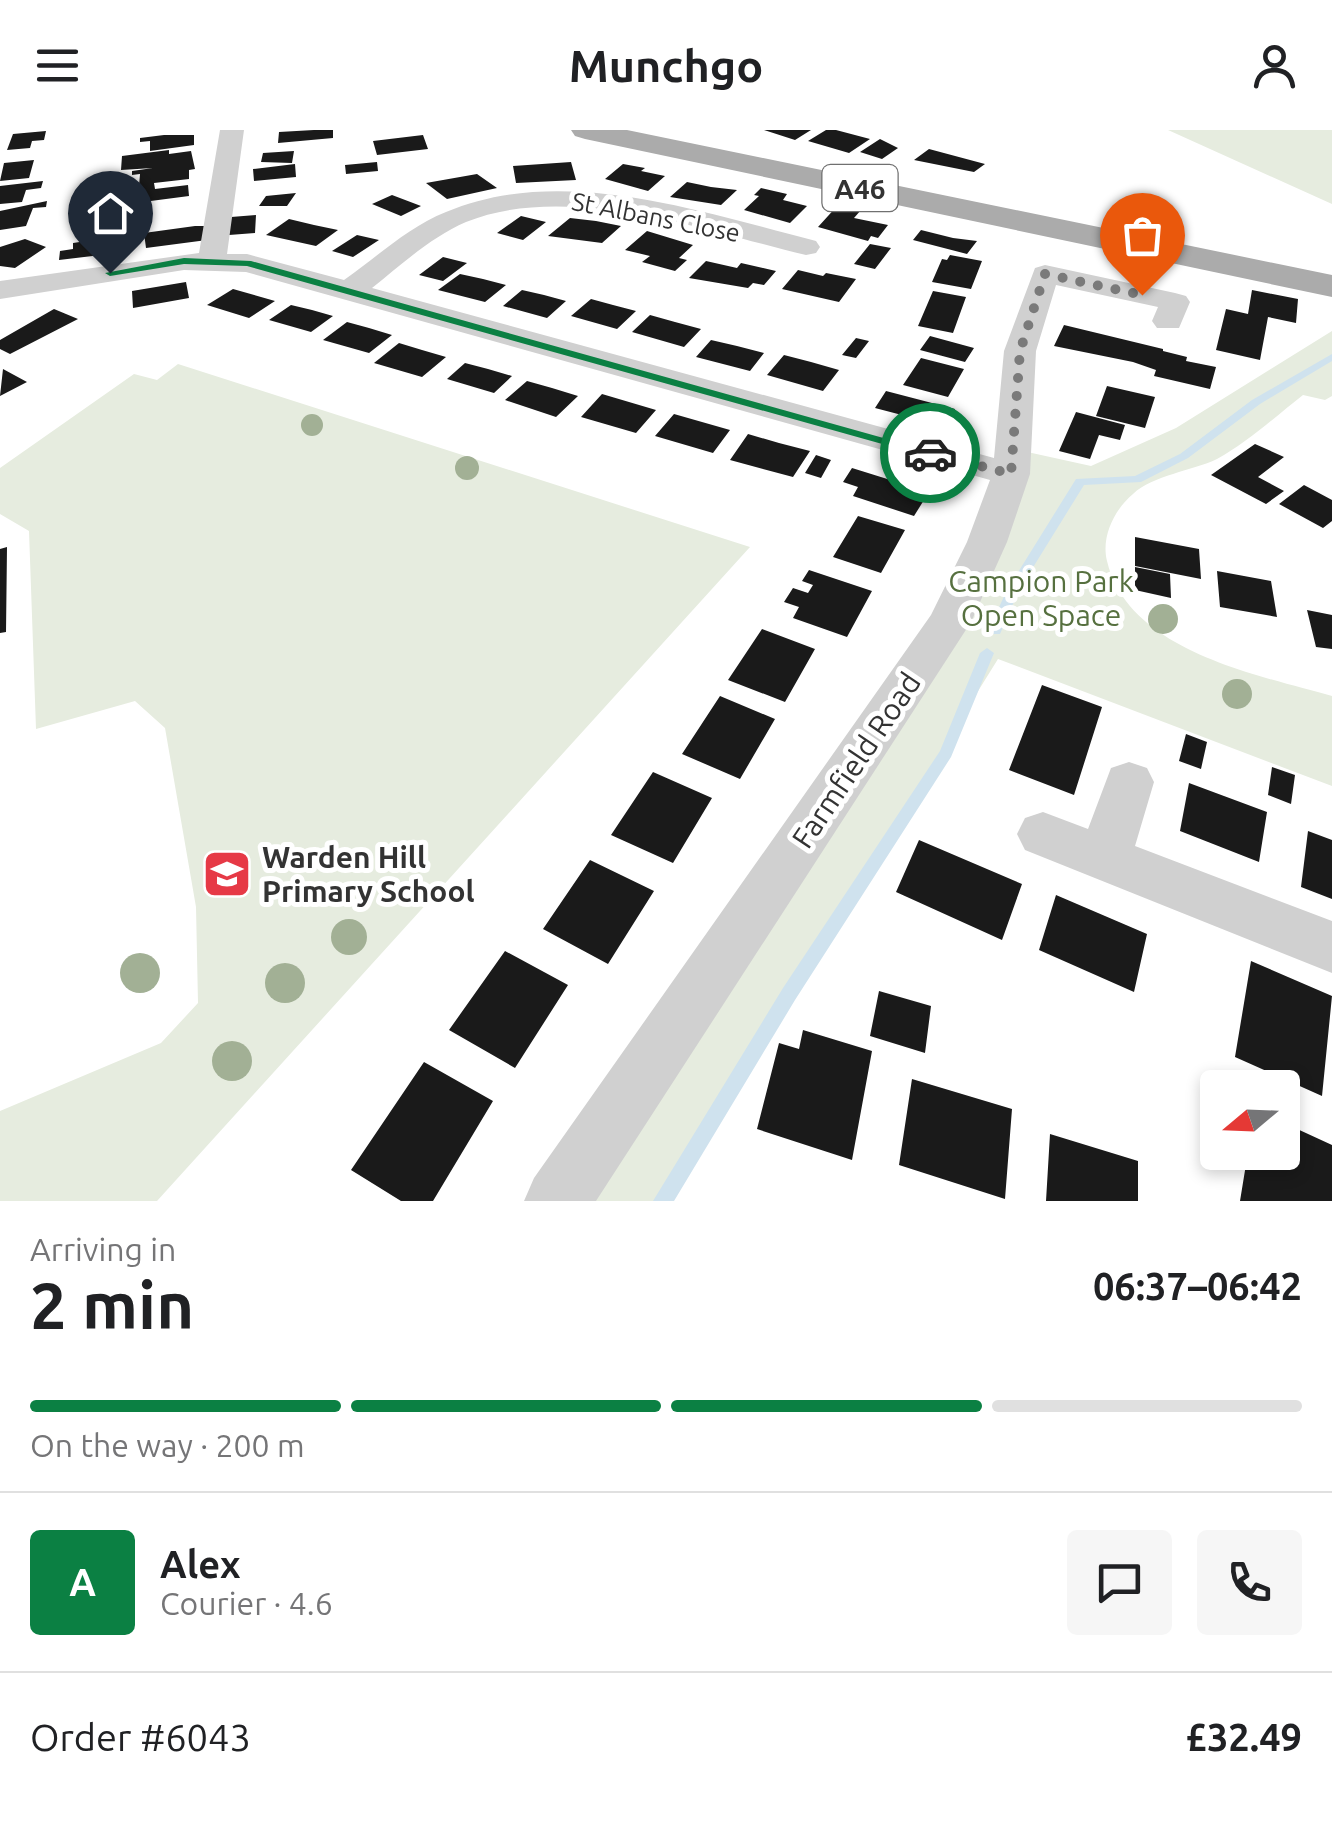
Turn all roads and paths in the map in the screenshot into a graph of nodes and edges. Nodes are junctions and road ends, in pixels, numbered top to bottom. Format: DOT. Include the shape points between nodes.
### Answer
graph roads {
  1 [pos="232,130"];
  2 [pos="586,130"];
  3 [pos="806,247"];
  4 [pos="212,260"];
  5 [pos="1332,286"];
  6 [pos="0,290"];
  7 [pos="350,290"];
  8 [pos="1168,321"];
  9 [pos="1011,474"];
  10 [pos="1130,782"];
  11 [pos="1042,834"];
  12 [pos="1104,858"];
  13 [pos="1332,947"];
  14 [pos="557,1201"];
  1 -- 4 [label="street"];
  2 -- 5 [label="main road, A46"];
  3 -- 7 [label="street, St Albans Close" via="606,203 518,201 444,223"];
  4 -- 6 [label="street"];
  4 -- 7 [label="street"];
  7 -- 9 [label="street"];
  8 -- 9 [label="street, Farmfield Road" via="1175,302 1045,274 1020,351"];
  9 -- 14 [label="street, Farmfield Road" via="949,622"];
  10 -- 12 [label="street"];
  11 -- 12 [label="street"];
  12 -- 13 [label="street"];
}
